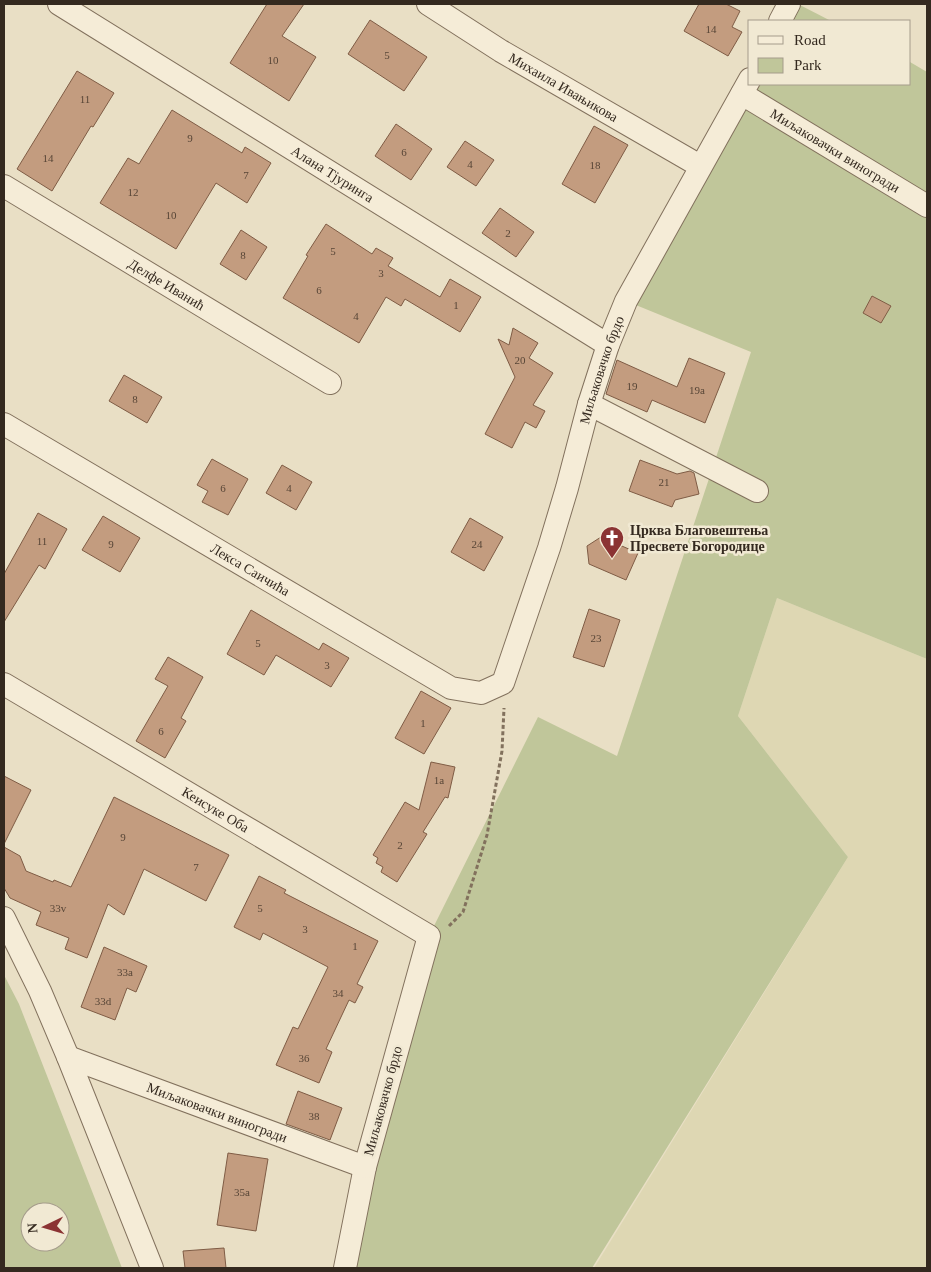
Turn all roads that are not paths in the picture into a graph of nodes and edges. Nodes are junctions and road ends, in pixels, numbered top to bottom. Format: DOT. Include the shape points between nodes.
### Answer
graph roads {
  1 [pos="59,4"];
  2 [pos="428,4"];
  3 [pos="789,4"];
  4 [pos="781,20"];
  5 [pos="746,87"];
  6 [pos="700,166"];
  7 [pos="4,186"];
  8 [pos="927,206"];
  9 [pos="608,345"];
  10 [pos="330,383"];
  11 [pos="589,404"];
  12 [pos="4,424"];
  13 [pos="757,491"];
  14 [pos="503,683"];
  15 [pos="4,684"];
  16 [pos="4,918"];
  17 [pos="428,936"];
  18 [pos="68,1057"];
  19 [pos="365,1167"];
  20 [pos="152,1268"];
  21 [pos="345,1268"];
  1 -- 9 [label="street, Алана Тјуринга"];
  2 -- 6 [label="street, Михаила Ивањикова" via="501,51"];
  3 -- 4 [label="street"];
  5 -- 6 [label="street, Миљаковачко брдо"];
  5 -- 8 [label="street, Миљаковачки виногради"];
  6 -- 9 [label="street, Миљаковачко брдо" via="626,301"];
  7 -- 10 [label="street, Делфе Иванић"];
  9 -- 11 [label="street, Миљаковачко брдо"];
  11 -- 13 [label="street"];
  11 -- 14 [label="street, Миљаковачко брдо" via="549,548"];
  12 -- 14 [label="street, Лекса Саичића" via="451,688 481,693"];
  15 -- 17 [label="street, Кеисуке Оба"];
  16 -- 18 [label="street"];
  17 -- 19 [label="street, Миљаковачко брдо"];
  18 -- 19 [label="street, Миљаковачки виногради"];
  18 -- 20 [label="street"];
  19 -- 21 [label="street, Миљаковачко брдо"];
}
